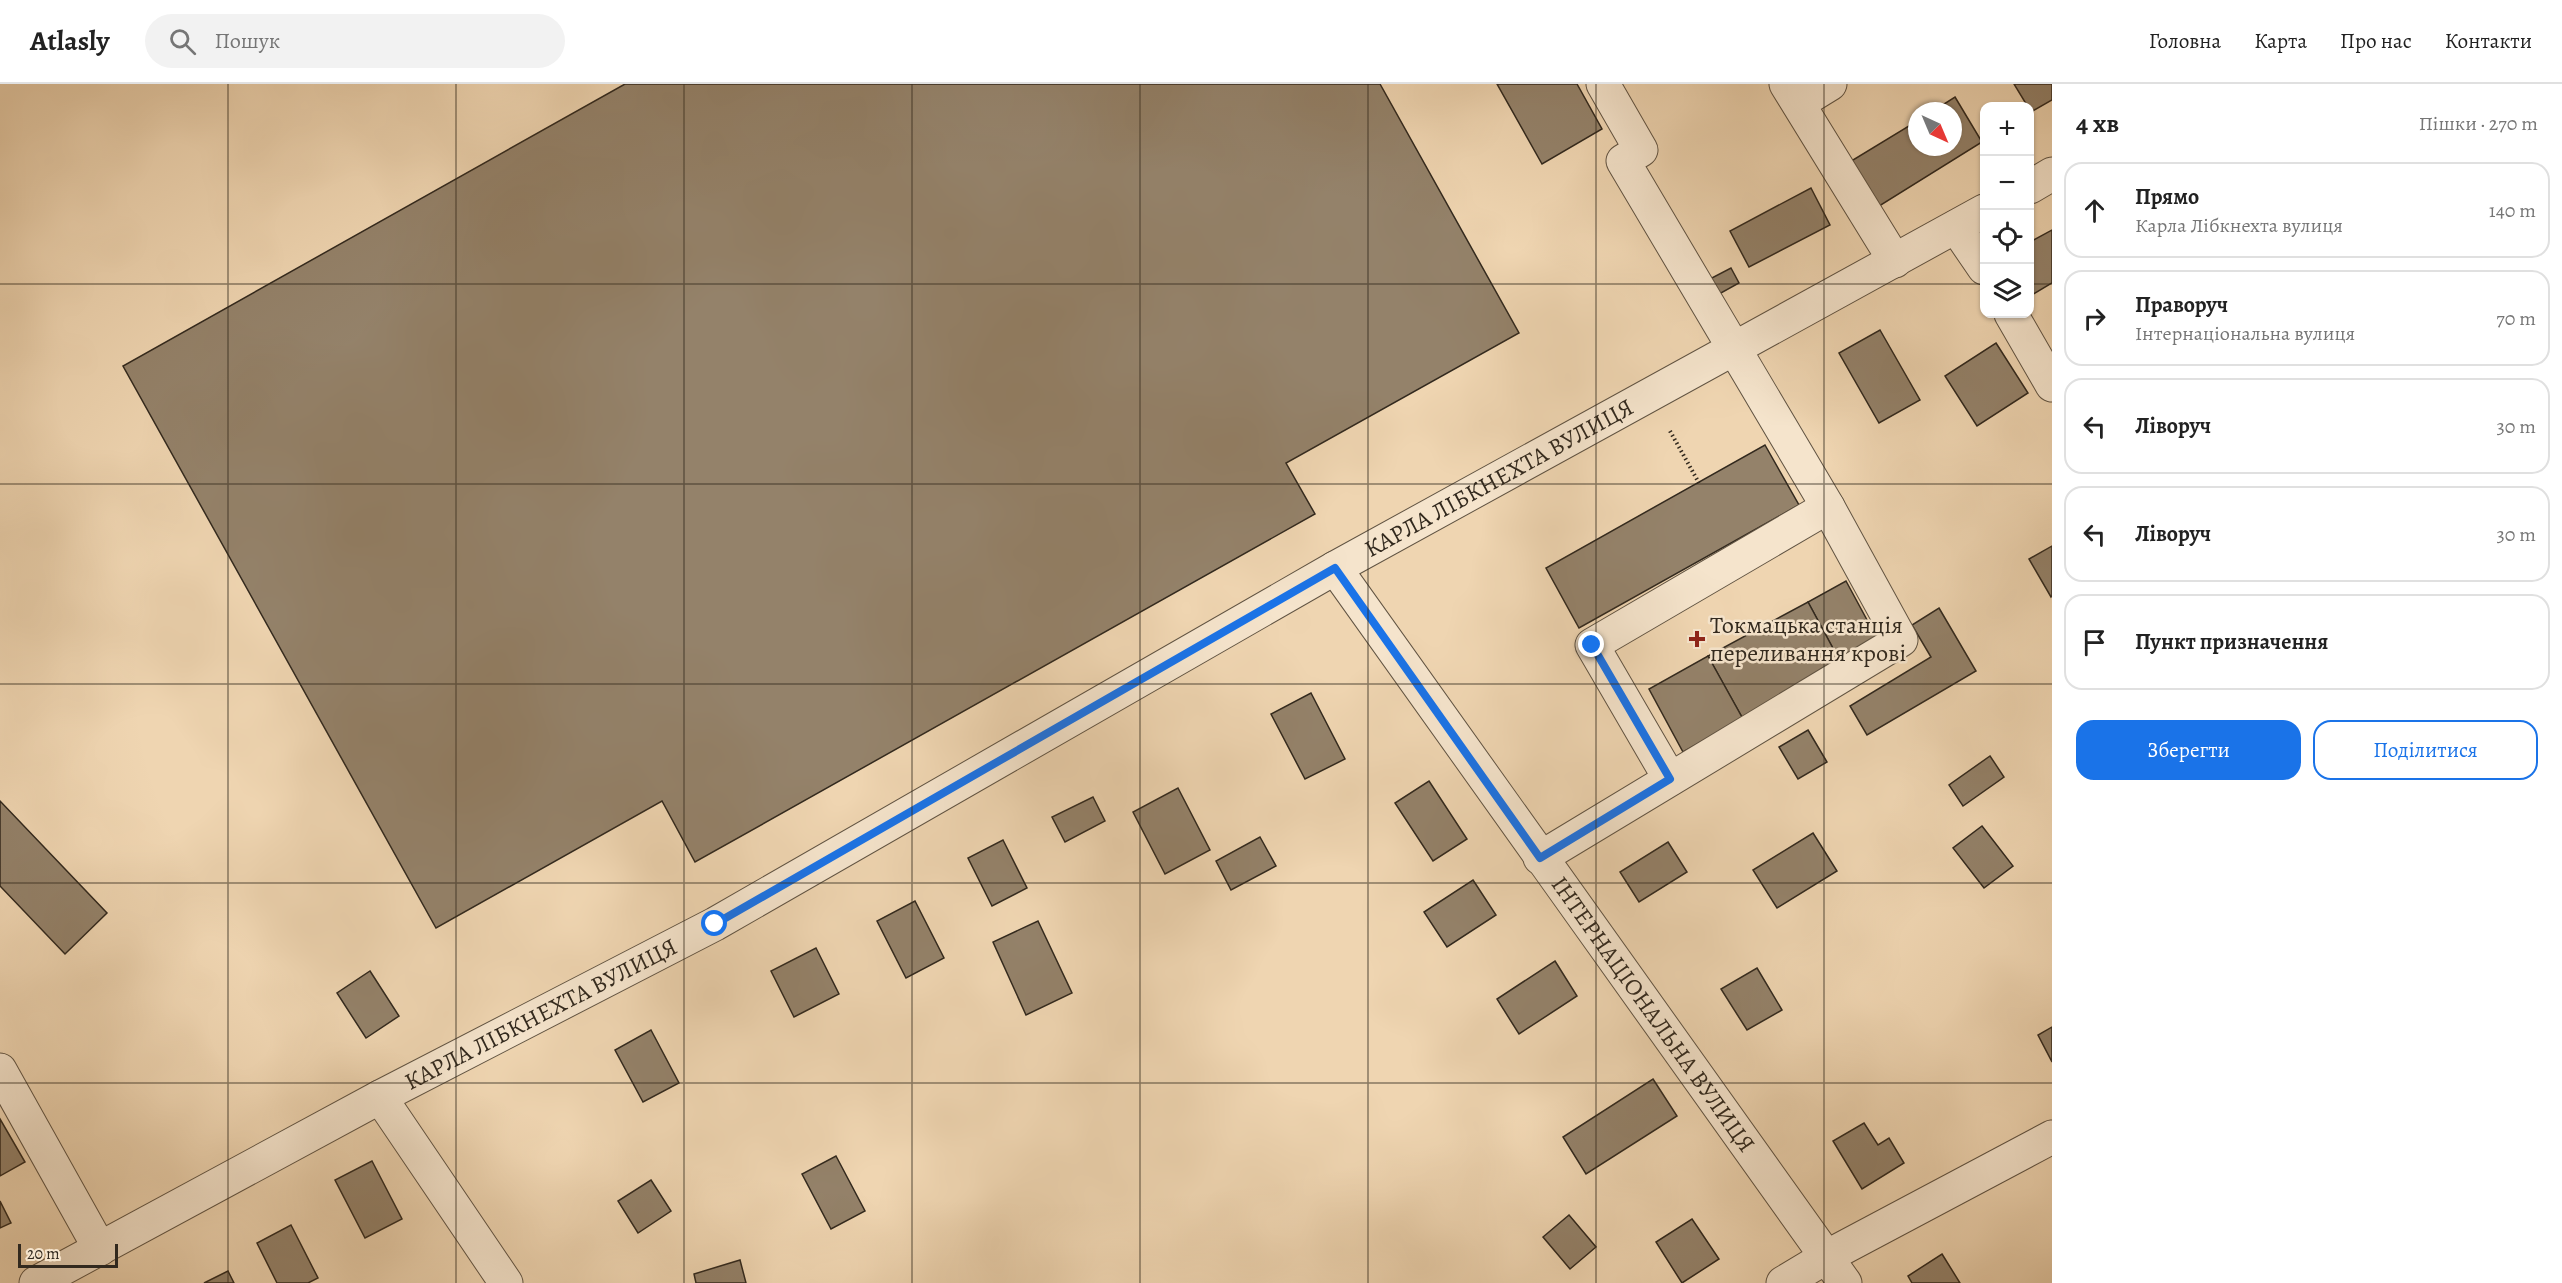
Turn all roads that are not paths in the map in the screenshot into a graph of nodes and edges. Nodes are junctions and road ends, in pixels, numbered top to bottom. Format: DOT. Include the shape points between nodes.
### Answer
graph roads {
  1 [pos="1603,84"];
  2 [pos="1830,84"];
  3 [pos="1793,94"];
  4 [pos="1980,213"];
  5 [pos="1956,227"];
  6 [pos="1894,261"];
  7 [pos="1981,264"];
  8 [pos="2013,318"];
  9 [pos="1736,348"];
  10 [pos="2052,385"];
  11 [pos="1828,507"];
  12 [pos="1335,568"];
  13 [pos="1670,779"];
  14 [pos="1540,858"];
  15 [pos="0,1070"];
  16 [pos="380,1097"];
  17 [pos="2052,1137"];
  18 [pos="100,1249"];
  19 [pos="1837,1270"];
  20 [pos="36,1283"];
  21 [pos="506,1283"];
  22 [pos="1783,1283"];
  1 -- 9 [label="street" via="1641,150 1623,161"];
  2 -- 3 [label="street"];
  3 -- 6 [label="street"];
  4 -- 5 [label="street, КАРЛА ЛІБКНЕХТА ВУЛИЦЯ"];
  5 -- 6 [label="street, КАРЛА ЛІБКНЕХТА ВУЛИЦЯ"];
  5 -- 7 [label="street"];
  6 -- 9 [label="street, КАРЛА ЛІБКНЕХТА ВУЛИЦЯ"];
  8 -- 10 [label="street"];
  9 -- 11 [label="street"];
  9 -- 12 [label="street, КАРЛА ЛІБКНЕХТА ВУЛИЦЯ"];
  11 -- 13 [label="street" via="1901,640"];
  11 -- 13 [label="street" via="1592,645"];
  12 -- 14 [label="street, ІНТЕРНАЦІОНАЛЬНА ВУЛИЦЯ"];
  12 -- 16 [label="street, КАРЛА ЛІБКНЕХТА ВУЛИЦЯ" via="715,924"];
  13 -- 14 [label="street"];
  14 -- 19 [label="street, ІНТЕРНАЦІОНАЛЬНА ВУЛИЦЯ"];
  15 -- 18 [label="street"];
  16 -- 18 [label="street, КАРЛА ЛІБКНЕХТА ВУЛИЦЯ"];
  16 -- 21 [label="street"];
  17 -- 19 [label="street"];
  18 -- 20 [label="street, КАРЛА ЛІБКНЕХТА ВУЛИЦЯ"];
  19 -- 22 [label="street"];
}
